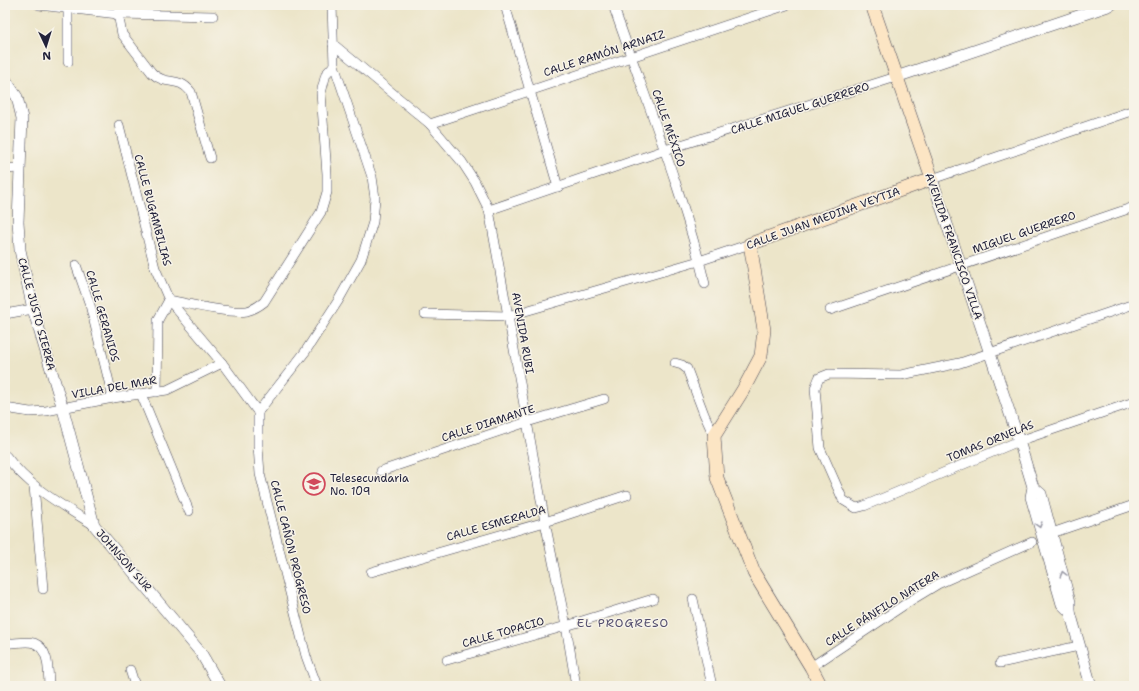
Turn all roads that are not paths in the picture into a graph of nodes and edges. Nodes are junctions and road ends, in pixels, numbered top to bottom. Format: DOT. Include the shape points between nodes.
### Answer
graph roads {
  1 [pos="39,5"];
  2 [pos="332,5"];
  3 [pos="505,5"];
  4 [pos="614,5"];
  5 [pos="786,5"];
  6 [pos="872,5"];
  7 [pos="1111,5"];
  8 [pos="68,9"];
  9 [pos="118,9"];
  10 [pos="213,16"];
  11 [pos="333,44"];
  12 [pos="631,57"];
  13 [pos="68,62"];
  14 [pos="334,65"];
  15 [pos="896,78"];
  16 [pos="7,83"];
  17 [pos="531,90"];
  18 [pos="1134,110"];
  19 [pos="430,124"];
  20 [pos="119,125"];
  21 [pos="665,150"];
  22 [pos="210,158"];
  23 [pos="19,168"];
  24 [pos="5,169"];
  25 [pos="932,179"];
  26 [pos="558,187"];
  27 [pos="1134,207"];
  28 [pos="489,210"];
  29 [pos="750,244"];
  30 [pos="700,261"];
  31 [pos="76,265"];
  32 [pos="962,266"];
  33 [pos="705,284"];
  34 [pos="169,300"];
  35 [pos="1134,304"];
  36 [pos="33,309"];
  37 [pos="830,310"];
  38 [pos="5,314"];
  39 [pos="425,314"];
  40 [pos="508,316"];
  41 [pos="989,352"];
  42 [pos="222,363"];
  43 [pos="675,363"];
  44 [pos="156,392"];
  45 [pos="141,394"];
  46 [pos="113,398"];
  47 [pos="604,399"];
  48 [pos="1134,402"];
  49 [pos="5,408"];
  50 [pos="63,409"];
  51 [pos="258,412"];
  52 [pos="527,422"];
  53 [pos="714,436"];
  54 [pos="1019,441"];
  55 [pos="6,456"];
  56 [pos="381,471"];
  57 [pos="34,486"];
  58 [pos="1033,487"];
  59 [pos="627,495"];
  60 [pos="1134,505"];
  61 [pos="189,511"];
  62 [pos="545,522"];
  63 [pos="94,525"];
  64 [pos="1052,533"];
  65 [pos="1032,542"];
  66 [pos="371,572"];
  67 [pos="43,589"];
  68 [pos="653,599"];
  69 [pos="693,599"];
  70 [pos="1070,612"];
  71 [pos="566,626"];
  72 [pos="5,644"];
  73 [pos="1079,646"];
  74 [pos="447,660"];
  75 [pos="1000,663"];
  76 [pos="811,667"];
  77 [pos="130,670"];
  78 [pos="49,686"];
  79 [pos="135,686"];
  80 [pos="220,686"];
  81 [pos="317,686"];
  82 [pos="576,686"];
  83 [pos="712,686"];
  84 [pos="821,686"];
  85 [pos="1091,686"];
  1 -- 8 [label="street"];
  2 -- 11 [label="street"];
  3 -- 17 [label="street"];
  4 -- 12 [label="street, CALLE MÉXICO"];
  5 -- 12 [label="street, CALLE RAMÓN ARNAIZ"];
  6 -- 15 [label="main road, AVENIDA FRANCISCO VILLA"];
  7 -- 15 [label="street, CALLE MIGUEL GUERRERO"];
  8 -- 9 [label="street"];
  8 -- 13 [label="street"];
  9 -- 10 [label="street"];
  9 -- 22 [label="street" via="122,34 152,73 163,80 180,82 191,92"];
  11 -- 14 [label="street"];
  11 -- 19 [label="street, AVENIDA RUBI"];
  12 -- 17 [label="street, CALLE RAMÓN ARNAIZ"];
  12 -- 21 [label="street, CALLE MÉXICO"];
  14 -- 34 [label="street" via="326,74 322,92 327,192 321,212 264,302 258,307 238,312"];
  14 -- 51 [label="street" via="372,177 375,198 373,222 361,260 338,301 305,352"];
  15 -- 21 [label="street, CALLE MIGUEL GUERRERO"];
  15 -- 25 [label="main road, AVENIDA FRANCISCO VILLA"];
  16 -- 23 [label="street, CALLE JUSTO SIERRA" via="17,97 22,118"];
  17 -- 19 [label="street, CALLE RAMÓN ARNAIZ"];
  17 -- 26 [label="street"];
  18 -- 25 [label="street, CALLE JUAN MEDINA VEYTIA"];
  19 -- 28 [label="street, AVENIDA RUBI" via="462,162"];
  20 -- 34 [label="street, CALLE BUGAMBILIAS" via="156,268"];
  21 -- 26 [label="street, CALLE MIGUEL GUERRERO"];
  21 -- 30 [label="street, CALLE MÉXICO"];
  23 -- 24 [label="street"];
  23 -- 36 [label="street, CALLE JUSTO SIERRA" via="18,235"];
  25 -- 29 [label="main road, CALLE JUAN MEDINA VEYTIA"];
  25 -- 32 [label="street, AVENIDA FRANCISCO VILLA"];
  26 -- 28 [label="street, CALLE MIGUEL GUERRERO"];
  27 -- 32 [label="street, MIGUEL GUERRERO"];
  28 -- 40 [label="street, AVENIDA RUBI"];
  29 -- 30 [label="street, CALLE JUAN MEDINA VEYTIA"];
  29 -- 53 [label="main road" via="764,330 761,356"];
  30 -- 33 [label="street, CALLE MÉXICO"];
  30 -- 40 [label="street, CALLE JUAN MEDINA VEYTIA"];
  31 -- 46 [label="street, CALLE GERANIOS" via="90,305"];
  32 -- 37 [label="street, MIGUEL GUERRERO"];
  32 -- 41 [label="street, AVENIDA FRANCISCO VILLA"];
  34 -- 42 [label="street, CALLE BUGAMBILIAS"];
  34 -- 44 [label="street" via="158,320"];
  35 -- 41 [label="street"];
  36 -- 38 [label="street"];
  36 -- 50 [label="street, CALLE JUSTO SIERRA"];
  39 -- 40 [label="street, CALLE JUAN MEDINA VEYTIA"];
  40 -- 52 [label="street, AVENIDA RUBI"];
  41 -- 54 [label="street, AVENIDA FRANCISCO VILLA"];
  41 -- 54 [label="street, TOMAS ORNELAS" via="960,363 901,374 829,374 819,378 815,388 820,448 843,500 856,508"];
  42 -- 44 [label="street, VILLA DEL MAR" via="174,387"];
  42 -- 51 [label="street, CALLE BUGAMBILIAS"];
  43 -- 53 [label="street" via="687,369"];
  44 -- 45 [label="street, VILLA DEL MAR"];
  45 -- 46 [label="street, VILLA DEL MAR"];
  45 -- 61 [label="street"];
  46 -- 50 [label="street, VILLA DEL MAR"];
  47 -- 52 [label="street, CALLE DIAMANTE"];
  48 -- 54 [label="street, TOMAS ORNELAS"];
  49 -- 50 [label="street, VILLA DEL MAR" via="30,412"];
  50 -- 63 [label="street, CALLE JUSTO SIERRA"];
  51 -- 81 [label="street, CALLE CAÑON PROGRESO" via="260,474 306,656"];
  52 -- 56 [label="street, CALLE DIAMANTE"];
  52 -- 62 [label="street, AVENIDA RUBI"];
  53 -- 76 [label="main road" via="717,478 754,573"];
  54 -- 58 [label="street, AVENIDA FRANCISCO VILLA"];
  55 -- 57 [label="street, JOHNSON SUR"];
  57 -- 63 [label="street, JOHNSON SUR"];
  57 -- 67 [label="street"];
  58 -- 64 [label="street, AVENIDA FRANCISCO VILLA" via="1041,494"];
  58 -- 70 [label="street, AVENIDA FRANCISCO VILLA, one-way" via="1031,497 1062,604"];
  59 -- 62 [label="street, CALLE ESMERALDA"];
  60 -- 64 [label="street"];
  62 -- 66 [label="street, CALLE ESMERALDA"];
  62 -- 71 [label="street, AVENIDA RUBI"];
  63 -- 80 [label="street, JOHNSON SUR" via="201,653"];
  70 -- 64 [label="street, AVENIDA FRANCISCO VILLA, one-way" via="1070,602"];
  65 -- 76 [label="street, CALLE PÁNFILO NATERA" via="938,584"];
  68 -- 71 [label="street, CALLE TOPACIO"];
  69 -- 83 [label="street"];
  70 -- 73 [label="street, AVENIDA FRANCISCO VILLA"];
  71 -- 74 [label="street, CALLE TOPACIO"];
  71 -- 82 [label="street, AVENIDA RUBI"];
  72 -- 78 [label="street" via="33,643 42,649 47,663"];
  73 -- 75 [label="street"];
  73 -- 85 [label="street, AVENIDA FRANCISCO VILLA"];
  76 -- 84 [label="main road"];
  77 -- 79 [label="street"];
}
